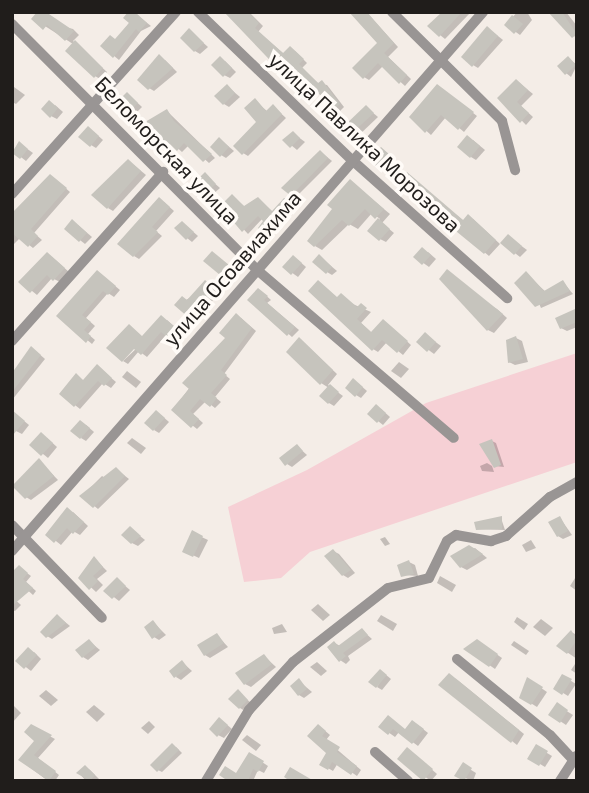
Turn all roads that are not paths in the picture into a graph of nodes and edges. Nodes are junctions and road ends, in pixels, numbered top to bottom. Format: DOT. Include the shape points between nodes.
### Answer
graph roads {
  1 [pos="176,12"];
  2 [pos="198,12"];
  3 [pos="392,12"];
  4 [pos="483,12"];
  5 [pos="12,24"];
  6 [pos="441,62"];
  7 [pos="93,100"];
  8 [pos="352,160"];
  9 [pos="515,170"];
  10 [pos="163,172"];
  11 [pos="12,194"];
  12 [pos="257,269"];
  13 [pos="507,298"];
  14 [pos="12,341"];
  15 [pos="454,438"];
  16 [pos="577,482"];
  17 [pos="12,525"];
  18 [pos="23,538"];
  19 [pos="12,551"];
  20 [pos="102,618"];
  21 [pos="457,659"];
  22 [pos="375,752"];
  23 [pos="575,758"];
  24 [pos="206,781"];
  25 [pos="408,781"];
  26 [pos="560,781"];
  1 -- 7 [label="street"];
  2 -- 8 [label="street, улица Павлика Морозова"];
  3 -- 6 [label="street"];
  4 -- 6 [label="street, улица Осоавиахима"];
  5 -- 7 [label="street, Беломорская улица"];
  6 -- 8 [label="street, улица Осоавиахима"];
  6 -- 9 [label="street" via="502,121"];
  7 -- 10 [label="street, Беломорская улица"];
  7 -- 11 [label="street"];
  8 -- 12 [label="street, улица Осоавиахима"];
  8 -- 13 [label="street, улица Павлика Морозова"];
  10 -- 12 [label="street, Беломорская улица"];
  10 -- 14 [label="street"];
  12 -- 15 [label="street, Беломорская улица"];
  12 -- 18 [label="street, улица Осоавиахима"];
  16 -- 24 [label="street" via="550,497 506,536 491,541 456,535 447,541 429,578 388,588 293,662 249,710"];
  17 -- 18 [label="street"];
  18 -- 19 [label="street, улица Осоавиахима"];
  18 -- 20 [label="street"];
  21 -- 23 [label="street"];
  22 -- 25 [label="street"];
  23 -- 26 [label="street"];
}
